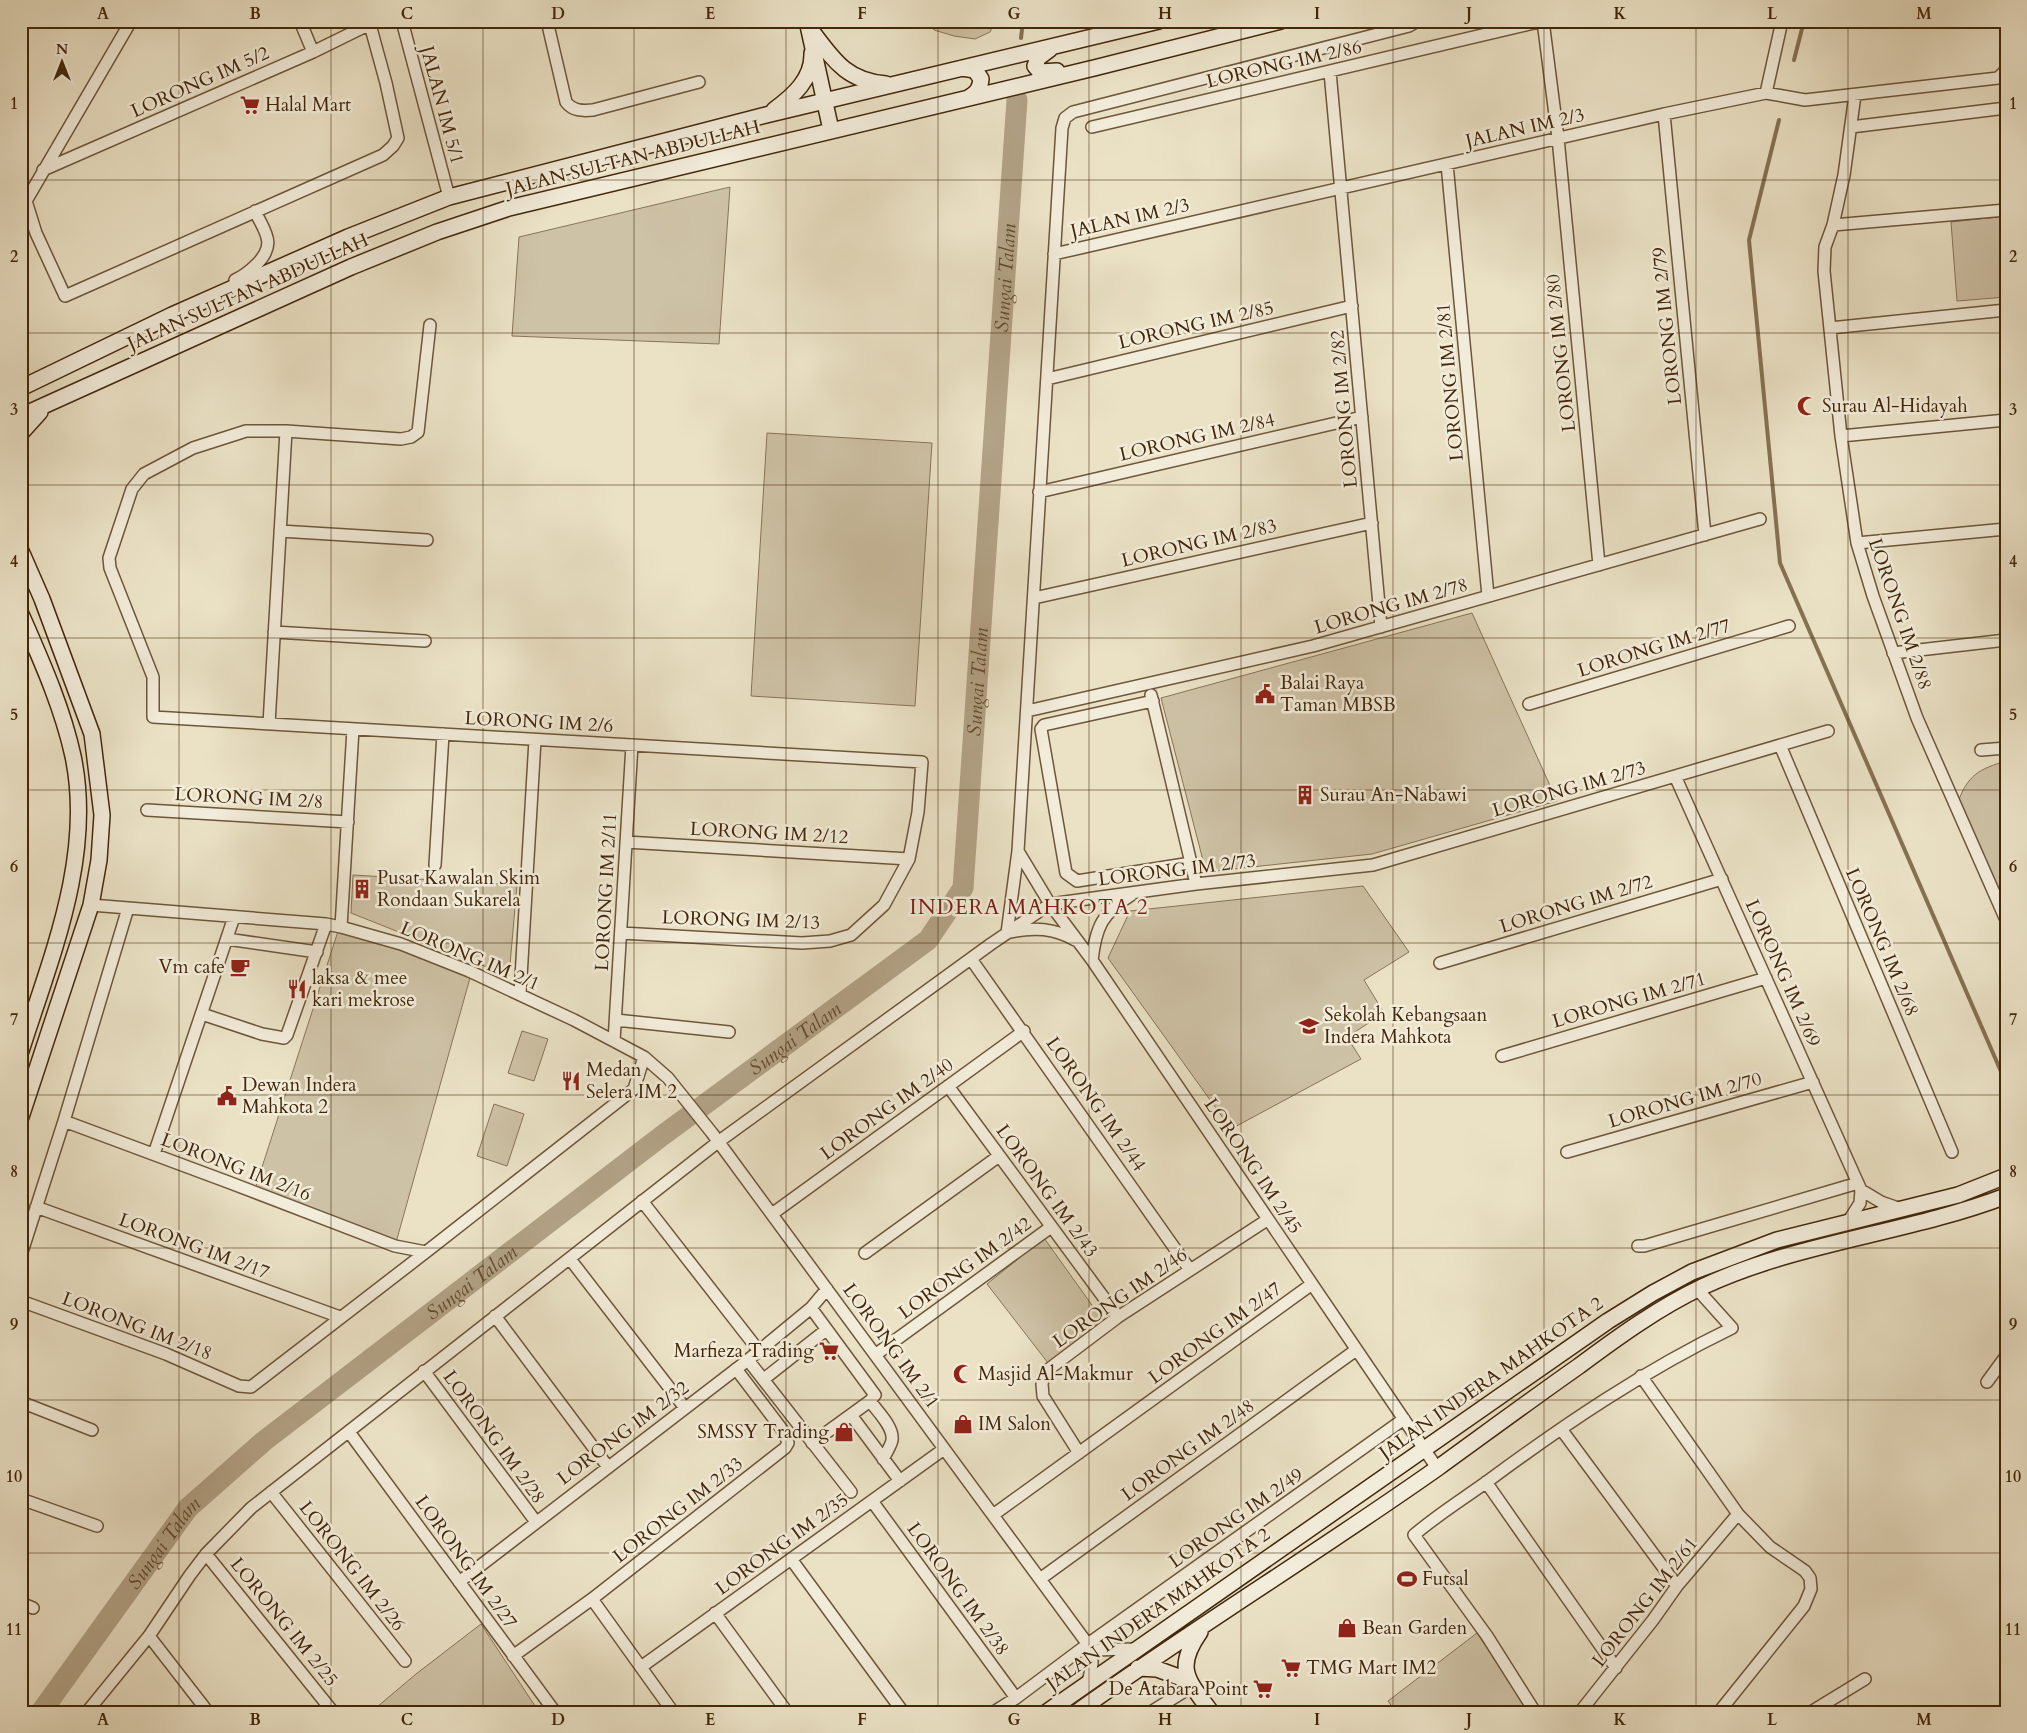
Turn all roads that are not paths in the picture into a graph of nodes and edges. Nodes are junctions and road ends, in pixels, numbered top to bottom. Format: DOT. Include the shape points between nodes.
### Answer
graph roads {
  1 [pos="131,21"];
  2 [pos="300,21"];
  3 [pos="402,21"];
  4 [pos="547,21"];
  5 [pos="1159,21"];
  6 [pos="1281,21"];
  7 [pos="1418,21"];
  8 [pos="1542,21"];
  9 [pos="1782,21"];
  10 [pos="370,23"];
  11 [pos="807,23"];
  12 [pos="812,45"];
  13 [pos="1056,45"];
  14 [pos="313,52"];
  15 [pos="961,68"];
  16 [pos="1094,68"];
  17 [pos="1330,72"];
  18 [pos="2003,78"];
  19 [pos="699,82"];
  20 [pos="894,84"];
  21 [pos="1766,93"];
  22 [pos="1855,95"];
  23 [pos="968,98"];
  24 [pos="824,101"];
  25 [pos="2006,108"];
  26 [pos="1664,114"];
  27 [pos="766,115"];
  28 [pos="1092,127"];
  29 [pos="1851,127"];
  30 [pos="831,130"];
  31 [pos="1558,138"];
  32 [pos="1447,164"];
  33 [pos="43,170"];
  34 [pos="1341,188"];
  35 [pos="449,197"];
  36 [pos="2006,210"];
  37 [pos="255,211"];
  38 [pos="1833,225"];
  39 [pos="1054,254"];
  40 [pos="1352,306"];
  41 [pos="2006,310"];
  42 [pos="172,315"];
  43 [pos="430,325"];
  44 [pos="1830,328"];
  45 [pos="1047,379"];
  46 [pos="21,388"];
  47 [pos="53,402"];
  48 [pos="21,416"];
  49 [pos="1362,416"];
  50 [pos="2006,420"];
  51 [pos="286,431"];
  52 [pos="21,433"];
  53 [pos="1841,436"];
  54 [pos="1039,492"];
  55 [pos="1760,519"];
  56 [pos="1372,523"];
  57 [pos="2006,529"];
  58 [pos="280,531"];
  59 [pos="1705,535"];
  60 [pos="427,540"];
  61 [pos="1857,543"];
  62 [pos="21,552"];
  63 [pos="1599,565"];
  64 [pos="1488,596"];
  65 [pos="1034,598"];
  66 [pos="21,614"];
  67 [pos="1788,626"];
  68 [pos="1381,627"];
  69 [pos="274,632"];
  70 [pos="2006,640"];
  71 [pos="425,641"];
  72 [pos="1893,653"];
  73 [pos="1149,684"];
  74 [pos="1153,701"];
  75 [pos="1529,704"];
  76 [pos="1026,711"];
  77 [pos="269,724"];
  78 [pos="353,729"];
  79 [pos="1828,731"];
  80 [pos="442,734"];
  81 [pos="535,740"];
  82 [pos="632,745"];
  83 [pos="1780,745"];
  84 [pos="2006,748"];
  85 [pos="1981,750"];
  86 [pos="922,762"];
  87 [pos="1675,776"];
  88 [pos="147,810"];
  89 [pos="348,822"];
  90 [pos="626,842"];
  91 [pos="1018,851"];
  92 [pos="909,858"];
  93 [pos="1191,863"];
  94 [pos="435,865"];
  95 [pos="1722,879"];
  96 [pos="1196,884"];
  97 [pos="1134,892"];
  98 [pos="1050,904"];
  99 [pos="91,905"];
  100 [pos="128,908"];
  101 [pos="234,917"];
  102 [pos="2006,920"];
  103 [pos="326,924"];
  104 [pos="341,927"];
  105 [pos="621,933"];
  106 [pos="1007,933"];
  107 [pos="227,939"];
  108 [pos="1077,941"];
  109 [pos="317,952"];
  110 [pos="971,959"];
  111 [pos="1092,960"];
  112 [pos="1440,963"];
  113 [pos="1766,978"];
  114 [pos="520,994"];
  115 [pos="202,1014"];
  116 [pos="616,1020"];
  117 [pos="1024,1031"];
  118 [pos="729,1032"];
  119 [pos="614,1041"];
  120 [pos="21,1051"];
  121 [pos="1502,1056"];
  122 [pos="644,1057"];
  123 [pos="1813,1082"];
  124 [pos="948,1086"];
  125 [pos="21,1117"];
  126 [pos="64,1121"];
  127 [pos="715,1137"];
  128 [pos="1567,1152"];
  129 [pos="1952,1152"];
  130 [pos="154,1154"];
  131 [pos="999,1156"];
  132 [pos="2006,1176"];
  133 [pos="1860,1187"];
  134 [pos="2006,1196"];
  135 [pos="642,1201"];
  136 [pos="36,1206"];
  137 [pos="1901,1209"];
  138 [pos="772,1214"];
  139 [pos="1267,1220"];
  140 [pos="1848,1222"];
  141 [pos="1051,1227"];
  142 [pos="1638,1246"];
  143 [pos="426,1252"];
  144 [pos="865,1253"];
  145 [pos="21,1255"];
  146 [pos="570,1259"];
  147 [pos="1190,1270"];
  148 [pos="1312,1284"];
  149 [pos="827,1289"];
  150 [pos="1697,1289"];
  151 [pos="21,1301"];
  152 [pos="811,1308"];
  153 [pos="495,1316"];
  154 [pos="340,1317"];
  155 [pos="1118,1317"];
  156 [pos="826,1330"];
  157 [pos="1356,1350"];
  158 [pos="759,1351"];
  159 [pos="875,1354"];
  160 [pos="2006,1356"];
  161 [pos="748,1360"];
  162 [pos="736,1369"];
  163 [pos="424,1371"];
  164 [pos="1641,1376"];
  165 [pos="764,1379"];
  166 [pos="1988,1382"];
  167 [pos="870,1401"];
  168 [pos="21,1402"];
  169 [pos="685,1408"];
  170 [pos="851,1415"];
  171 [pos="1404,1420"];
  172 [pos="1561,1429"];
  173 [pos="92,1430"];
  174 [pos="349,1432"];
  175 [pos="812,1442"];
  176 [pos="944,1449"];
  177 [pos="1424,1450"];
  178 [pos="1079,1453"];
  179 [pos="883,1459"];
  180 [pos="608,1467"];
  181 [pos="1437,1468"];
  182 [pos="900,1481"];
  183 [pos="1486,1482"];
  184 [pos="271,1492"];
  185 [pos="851,1492"];
  186 [pos="21,1499"];
  187 [pos="872,1500"];
  188 [pos="1738,1514"];
  189 [pos="993,1515"];
  190 [pos="536,1522"];
  191 [pos="97,1526"];
  192 [pos="206,1554"];
  193 [pos="791,1559"];
  194 [pos="1040,1579"];
  195 [pos="460,1582"];
  196 [pos="1677,1586"];
  197 [pos="592,1600"];
  198 [pos="21,1603"];
  199 [pos="33,1608"];
  200 [pos="716,1613"];
  201 [pos="1205,1626"];
  202 [pos="149,1636"];
  203 [pos="1090,1647"];
  204 [pos="1136,1649"];
  205 [pos="513,1656"];
  206 [pos="405,1661"];
  207 [pos="641,1667"];
  208 [pos="1138,1668"];
  209 [pos="1616,1668"];
  210 [pos="1865,1679"];
  211 [pos="1088,1683"];
  212 [pos="1189,1683"];
  213 [pos="1016,1698"];
  214 [pos="1163,1708"];
  215 [pos="90,1711"];
  216 [pos="208,1712"];
  217 [pos="334,1712"];
  218 [pos="555,1712"];
  219 [pos="673,1712"];
  220 [pos="787,1712"];
  221 [pos="903,1712"];
  222 [pos="994,1712"];
  223 [pos="1047,1712"];
  224 [pos="1078,1712"];
  225 [pos="1150,1712"];
  226 [pos="1211,1712"];
  227 [pos="1535,1712"];
  228 [pos="1580,1712"];
  229 [pos="1718,1712"];
  230 [pos="1811,1712"];
  1 -- 33 [label="street"];
  2 -- 14 [label="street"];
  3 -- 35 [label="street, JALAN IM 5/1"];
  4 -- 19 [label="street" via="566,102 570,107 581,111 593,110"];
  5 -- 13 [label="main road, JALAN SULTAN ABDULLAH"];
  6 -- 16 [label="main road, JALAN SULTAN ABDULLAH"];
  7 -- 39 [label="street" via="1409,26 1073,112 1062,128"];
  8 -- 17 [label="street, LORONG IM 2/86"];
  8 -- 31 [label="street, LORONG IM 2/80"];
  9 -- 21 [label="street"];
  10 -- 14 [label="street, LORONG IM 5/2"];
  10 -- 37 [label="street" via="398,138 383,155"];
  11 -- 12 [label="main road"];
  11 -- 20 [label="main road" via="837,64 858,78"];
  12 -- 24 [label="main road"];
  12 -- 27 [label="main road" via="812,58 802,85 791,98"];
  13 -- 15 [label="main road, JALAN SULTAN ABDULLAH"];
  13 -- 16 [label="main road" via="1038,58 1035,66 1040,72"];
  14 -- 33 [label="street, LORONG IM 5/2"];
  15 -- 20 [label="main road, JALAN SULTAN ABDULLAH"];
  15 -- 23 [label="main road" via="975,70 981,79 980,88"];
  16 -- 23 [label="main road, JALAN SULTAN ABDULLAH"];
  17 -- 28 [label="street, LORONG IM 2/86"];
  17 -- 34 [label="street, LORONG IM 2/82"];
  18 -- 22 [label="street, JALAN IM 2/3"];
  20 -- 24 [label="main road, JALAN SULTAN ABDULLAH"];
  21 -- 22 [label="street, JALAN IM 2/3" via="1804,100"];
  21 -- 26 [label="street, JALAN IM 2/3"];
  22 -- 29 [label="street, LORONG IM 2/88"];
  23 -- 30 [label="main road, JALAN SULTAN ABDULLAH"];
  24 -- 27 [label="main road, JALAN SULTAN ABDULLAH"];
  24 -- 30 [label="main road"];
  25 -- 29 [label="street"];
  26 -- 31 [label="street, JALAN IM 2/3"];
  26 -- 59 [label="street, LORONG IM 2/79"];
  27 -- 35 [label="main road, JALAN SULTAN ABDULLAH"];
  29 -- 38 [label="street, LORONG IM 2/88"];
  30 -- 47 [label="main road, JALAN SULTAN ABDULLAH" via="509,208 437,232 351,267"];
  31 -- 32 [label="street, JALAN IM 2/3"];
  31 -- 63 [label="street, LORONG IM 2/80"];
  32 -- 34 [label="street, JALAN IM 2/3"];
  32 -- 64 [label="street, LORONG IM 2/81"];
  33 -- 37 [label="street" via="26,201 36,233 65,296"];
  34 -- 39 [label="street, JALAN IM 2/3"];
  34 -- 40 [label="street, LORONG IM 2/82"];
  35 -- 42 [label="main road, JALAN SULTAN ABDULLAH" via="348,237"];
  36 -- 38 [label="street"];
  37 -- 42 [label="street" via="267,238 266,254 246,274"];
  38 -- 44 [label="street, LORONG IM 2/88" via="1825,247 1824,271"];
  39 -- 45 [label="street"];
  40 -- 45 [label="street, LORONG IM 2/85"];
  40 -- 49 [label="street, LORONG IM 2/82"];
  41 -- 44 [label="street"];
  42 -- 46 [label="main road, JALAN SULTAN ABDULLAH"];
  43 -- 51 [label="street" via="418,432 401,439"];
  44 -- 53 [label="street, LORONG IM 2/88"];
  45 -- 54 [label="street"];
  47 -- 48 [label="main road, JALAN SULTAN ABDULLAH"];
  47 -- 52 [label="main road"];
  49 -- 54 [label="street, LORONG IM 2/84"];
  49 -- 56 [label="street, LORONG IM 2/82"];
  50 -- 53 [label="street"];
  51 -- 58 [label="street"];
  51 -- 77 [label="street, LORONG IM 2/6" via="246,431 193,448 144,474 132,489 109,558 110,568 153,677 153,717"];
  53 -- 61 [label="street, LORONG IM 2/88"];
  54 -- 65 [label="street"];
  55 -- 59 [label="street, LORONG IM 2/78"];
  56 -- 65 [label="street, LORONG IM 2/83"];
  56 -- 68 [label="street, LORONG IM 2/82"];
  57 -- 61 [label="street"];
  58 -- 60 [label="street"];
  58 -- 69 [label="street"];
  59 -- 63 [label="street, LORONG IM 2/78"];
  61 -- 72 [label="street, LORONG IM 2/88"];
  62 -- 99 [label="main road" via="92,734 102,815"];
  63 -- 64 [label="street, LORONG IM 2/78"];
  64 -- 68 [label="street, LORONG IM 2/78"];
  65 -- 76 [label="street"];
  66 -- 120 [label="main road" via="62,714 73,757 78,815 77,848 68,898"];
  67 -- 75 [label="street, LORONG IM 2/77"];
  68 -- 73 [label="street, LORONG IM 2/78"];
  69 -- 71 [label="street"];
  69 -- 77 [label="street"];
  70 -- 72 [label="street"];
  72 -- 102 [label="street, LORONG IM 2/88" via="1917,718"];
  73 -- 74 [label="street"];
  73 -- 76 [label="street, LORONG IM 2/78"];
  74 -- 93 [label="street"];
  74 -- 93 [label="street" via="1044,725 1041,729 1066,873 1077,881"];
  76 -- 91 [label="street"];
  77 -- 78 [label="street, LORONG IM 2/6"];
  78 -- 80 [label="street, LORONG IM 2/6"];
  78 -- 89 [label="street"];
  79 -- 83 [label="street, LORONG IM 2/73"];
  80 -- 81 [label="street, LORONG IM 2/6"];
  80 -- 94 [label="street"];
  81 -- 82 [label="street, LORONG IM 2/6"];
  81 -- 114 [label="street"];
  82 -- 86 [label="street, LORONG IM 2/6"];
  82 -- 90 [label="street, LORONG IM 2/11"];
  83 -- 87 [label="street, LORONG IM 2/73"];
  83 -- 129 [label="street, LORONG IM 2/68"];
  84 -- 85 [label="street"];
  86 -- 92 [label="street, LORONG IM 2/13" via="918,812"];
  87 -- 95 [label="street, LORONG IM 2/69"];
  87 -- 96 [label="street, LORONG IM 2/73" via="1373,865"];
  88 -- 89 [label="street, LORONG IM 2/8"];
  89 -- 104 [label="street"];
  90 -- 92 [label="street, LORONG IM 2/12"];
  90 -- 105 [label="street, LORONG IM 2/11"];
  91 -- 98 [label="street, LORONG IM 2/45"];
  91 -- 106 [label="street"];
  92 -- 105 [label="street, LORONG IM 2/13" via="884,905 851,935 830,941 802,943"];
  93 -- 96 [label="street"];
  95 -- 112 [label="street, LORONG IM 2/72"];
  95 -- 113 [label="street, LORONG IM 2/69"];
  96 -- 97 [label="street, LORONG IM 2/73"];
  97 -- 98 [label="street, LORONG IM 2/73"];
  97 -- 111 [label="street" via="1107,912 1100,925"];
  98 -- 106 [label="street"];
  98 -- 108 [label="street, LORONG IM 2/45"];
  99 -- 100 [label="street, LORONG IM 2/1"];
  99 -- 125 [label="main road"];
  100 -- 101 [label="street, LORONG IM 2/1"];
  100 -- 126 [label="street"];
  101 -- 103 [label="street, LORONG IM 2/1"];
  101 -- 107 [label="street"];
  103 -- 104 [label="street, LORONG IM 2/1"];
  103 -- 109 [label="street"];
  104 -- 114 [label="street, LORONG IM 2/1" via="401,944"];
  105 -- 116 [label="street, LORONG IM 2/11"];
  106 -- 108 [label="street" via="1051,930"];
  106 -- 110 [label="street"];
  107 -- 109 [label="street"];
  107 -- 115 [label="street"];
  108 -- 111 [label="street, LORONG IM 2/45"];
  109 -- 115 [label="street" via="288,1035 284,1038"];
  110 -- 117 [label="street, LORONG IM 2/44"];
  110 -- 127 [label="street"];
  111 -- 139 [label="street, LORONG IM 2/45"];
  113 -- 121 [label="street, LORONG IM 2/71"];
  113 -- 123 [label="street, LORONG IM 2/69"];
  114 -- 119 [label="street, LORONG IM 2/1"];
  115 -- 130 [label="street"];
  116 -- 118 [label="street"];
  116 -- 119 [label="street, LORONG IM 2/11"];
  117 -- 124 [label="street, LORONG IM 2/40"];
  117 -- 147 [label="street, LORONG IM 2/44"];
  119 -- 122 [label="street, LORONG IM 2/1"];
  122 -- 127 [label="street, LORONG IM 2/1" via="668,1078"];
  122 -- 143 [label="street" via="634,1089"];
  123 -- 128 [label="street, LORONG IM 2/70"];
  123 -- 133 [label="street, LORONG IM 2/69"];
  124 -- 131 [label="street, LORONG IM 2/43"];
  124 -- 138 [label="street, LORONG IM 2/40"];
  126 -- 130 [label="street, LORONG IM 2/16"];
  126 -- 136 [label="street"];
  127 -- 135 [label="street"];
  127 -- 138 [label="street, LORONG IM 2/1"];
  130 -- 143 [label="street, LORONG IM 2/16" via="395,1246"];
  131 -- 141 [label="street, LORONG IM 2/43"];
  131 -- 144 [label="street"];
  132 -- 137 [label="main road, JALAN INDERA MAHKOTA 2" via="1958,1195"];
  133 -- 137 [label="street" via="1881,1202"];
  133 -- 140 [label="street" via="1860,1203"];
  133 -- 142 [label="street"];
  134 -- 150 [label="main road, JALAN INDERA MAHKOTA 2" via="1897,1229 1766,1261"];
  135 -- 146 [label="street"];
  135 -- 158 [label="street"];
  136 -- 145 [label="street"];
  136 -- 154 [label="street, LORONG IM 2/17"];
  137 -- 140 [label="main road, JALAN INDERA MAHKOTA 2"];
  138 -- 149 [label="street, LORONG IM 2/1"];
  139 -- 147 [label="street, LORONG IM 2/46"];
  139 -- 148 [label="street, LORONG IM 2/45"];
  140 -- 177 [label="main road, JALAN INDERA MAHKOTA 2" via="1777,1240 1692,1272 1608,1321"];
  141 -- 155 [label="street, LORONG IM 2/43"];
  141 -- 159 [label="street, LORONG IM 2/42"];
  143 -- 154 [label="street"];
  146 -- 153 [label="street"];
  146 -- 169 [label="street"];
  147 -- 155 [label="street, LORONG IM 2/46"];
  148 -- 157 [label="street, LORONG IM 2/45"];
  148 -- 178 [label="street, LORONG IM 2/47"];
  149 -- 152 [label="street, LORONG IM 2/32"];
  149 -- 159 [label="street, LORONG IM 2/1"];
  150 -- 164 [label="street" via="1732,1328"];
  150 -- 181 [label="main road, JALAN INDERA MAHKOTA 2" via="1633,1326"];
  151 -- 154 [label="street, LORONG IM 2/18" via="166,1354 239,1386 255,1385"];
  152 -- 156 [label="street"];
  152 -- 158 [label="street, LORONG IM 2/32"];
  153 -- 163 [label="street"];
  153 -- 180 [label="street"];
  155 -- 178 [label="street, LORONG IM 2/46" via="1045,1372 1043,1396"];
  156 -- 165 [label="street"];
  156 -- 167 [label="street" via="874,1394"];
  157 -- 171 [label="street, LORONG IM 2/45"];
  157 -- 194 [label="street, LORONG IM 2/48"];
  158 -- 161 [label="street, LORONG IM 2/32"];
  159 -- 176 [label="street, LORONG IM 2/1"];
  160 -- 166 [label="street"];
  161 -- 162 [label="street, LORONG IM 2/32"];
  161 -- 165 [label="street"];
  162 -- 169 [label="street, LORONG IM 2/32"];
  162 -- 197 [label="street, LORONG IM 2/33" via="784,1432 788,1442 785,1448"];
  163 -- 174 [label="street"];
  163 -- 190 [label="street, LORONG IM 2/28"];
  164 -- 172 [label="street"];
  164 -- 188 [label="street"];
  165 -- 175 [label="street"];
  167 -- 170 [label="street"];
  167 -- 179 [label="street" via="892,1435"];
  168 -- 173 [label="street"];
  169 -- 180 [label="street, LORONG IM 2/32"];
  170 -- 175 [label="street"];
  170 -- 179 [label="street"];
  171 -- 177 [label="street, LORONG IM 2/45"];
  171 -- 203 [label="street, LORONG IM 2/49"];
  172 -- 183 [label="street"];
  172 -- 196 [label="street"];
  174 -- 184 [label="street"];
  174 -- 195 [label="street, LORONG IM 2/27"];
  175 -- 185 [label="street"];
  176 -- 182 [label="street, LORONG IM 2/35"];
  176 -- 189 [label="street, LORONG IM 2/1"];
  177 -- 181 [label="street, LORONG IM 2/45"];
  177 -- 204 [label="main road, JALAN INDERA MAHKOTA 2"];
  178 -- 189 [label="street, LORONG IM 2/47"];
  179 -- 182 [label="street"];
  180 -- 190 [label="street, LORONG IM 2/32"];
  181 -- 201 [label="main road, JALAN INDERA MAHKOTA 2"];
  182 -- 187 [label="street, LORONG IM 2/35"];
  183 -- 209 [label="street"];
  183 -- 227 [label="street" via="1414,1535 1488,1636"];
  184 -- 192 [label="street" via="233,1524"];
  184 -- 206 [label="street, LORONG IM 2/26"];
  186 -- 191 [label="street"];
  187 -- 193 [label="street, LORONG IM 2/35"];
  187 -- 213 [label="street, LORONG IM 2/38"];
  188 -- 196 [label="street, LORONG IM 2/61"];
  188 -- 229 [label="street" via="1770,1547 1805,1571 1810,1578 1810,1589 1804,1606"];
  189 -- 194 [label="street, LORONG IM 2/1"];
  190 -- 195 [label="street, LORONG IM 2/32"];
  192 -- 202 [label="street"];
  192 -- 217 [label="street, LORONG IM 2/25"];
  193 -- 200 [label="street, LORONG IM 2/35"];
  193 -- 221 [label="street"];
  194 -- 203 [label="street, LORONG IM 2/1"];
  195 -- 205 [label="street, LORONG IM 2/27"];
  196 -- 209 [label="street, LORONG IM 2/61"];
  197 -- 205 [label="street, LORONG IM 2/33"];
  197 -- 207 [label="street"];
  198 -- 199 [label="street"];
  200 -- 207 [label="street, LORONG IM 2/35"];
  200 -- 220 [label="street"];
  201 -- 208 [label="main road, JALAN INDERA MAHKOTA 2"];
  201 -- 212 [label="main road" via="1188,1652"];
  202 -- 215 [label="street"];
  202 -- 216 [label="street"];
  203 -- 204 [label="street"];
  203 -- 211 [label="street" via="1092,1664"];
  203 -- 213 [label="street, LORONG IM 2/49"];
  204 -- 211 [label="main road, JALAN INDERA MAHKOTA 2"];
  205 -- 218 [label="street, LORONG IM 2/27"];
  207 -- 219 [label="street"];
  208 -- 212 [label="main road" via="1157,1669"];
  208 -- 224 [label="main road, JALAN INDERA MAHKOTA 2"];
  209 -- 228 [label="street, LORONG IM 2/61"];
  210 -- 230 [label="street"];
  211 -- 223 [label="main road, JALAN INDERA MAHKOTA 2"];
  212 -- 214 [label="street"];
  212 -- 226 [label="main road"];
  213 -- 222 [label="street, LORONG IM 2/49"];
  214 -- 225 [label="street"];
}
